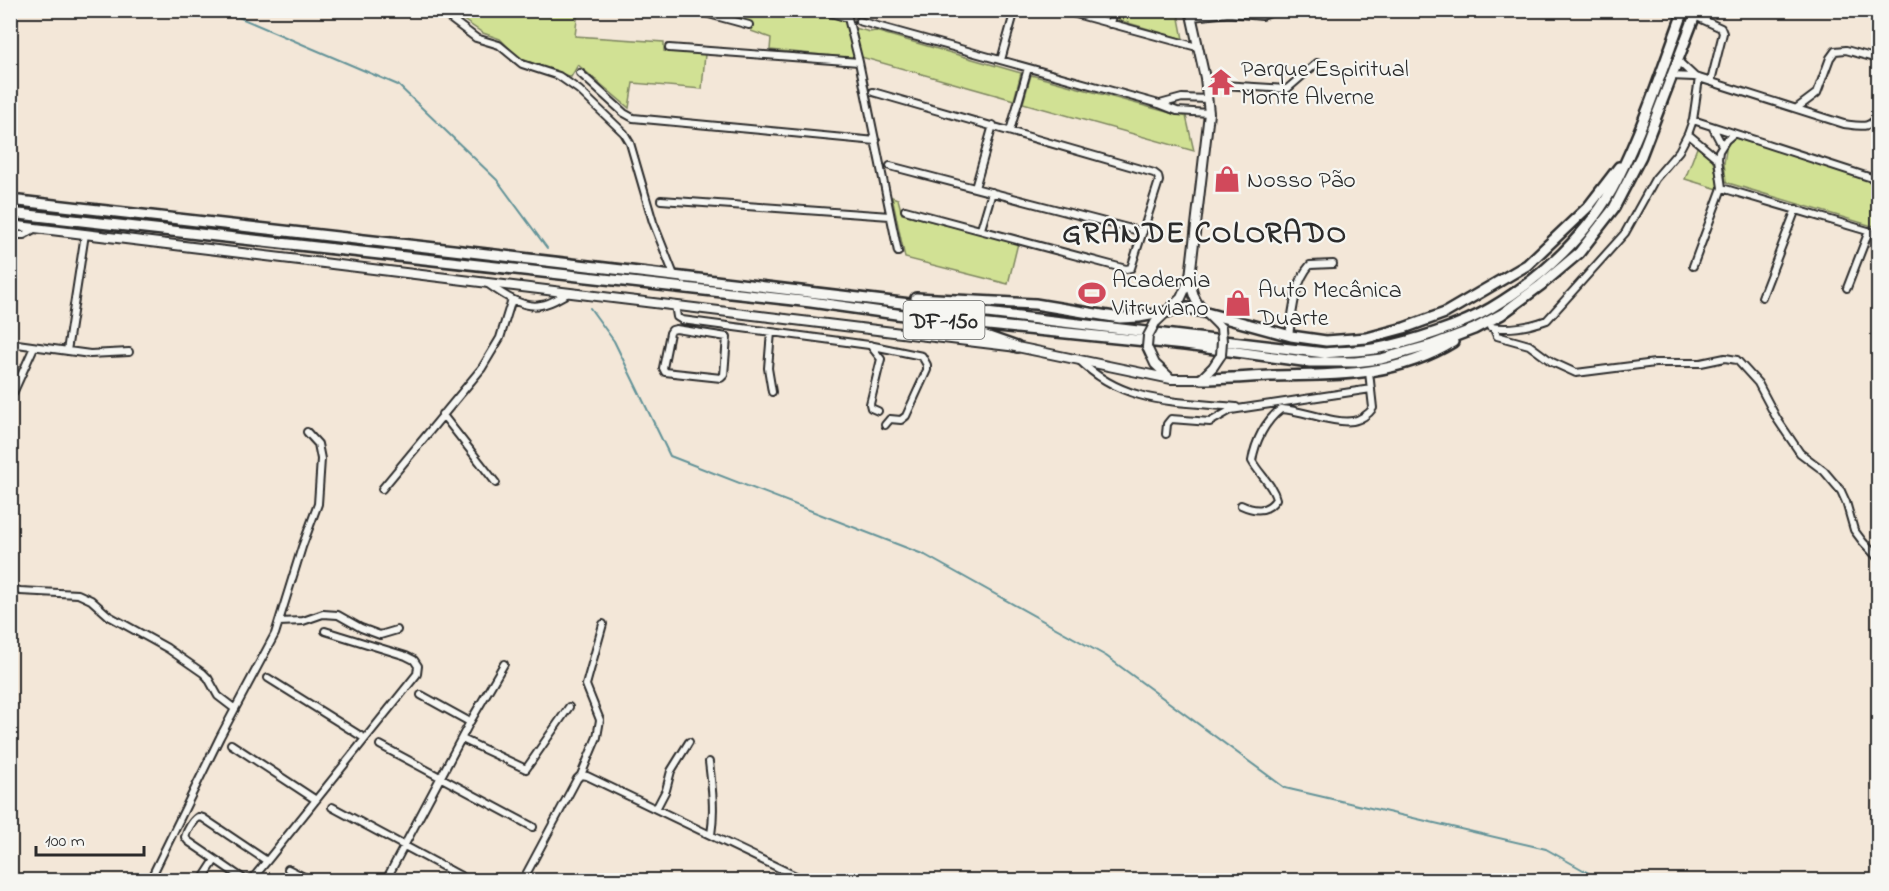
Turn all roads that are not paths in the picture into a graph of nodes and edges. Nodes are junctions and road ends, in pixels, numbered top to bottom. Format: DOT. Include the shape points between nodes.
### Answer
graph roads {
  1 [pos="439,10"];
  2 [pos="694,10"];
  3 [pos="821,10"];
  4 [pos="1016,10"];
  5 [pos="1061,10"];
  6 [pos="1113,10"];
  7 [pos="1278,10"];
  8 [pos="1684,10"];
  9 [pos="1696,13"];
  10 [pos="847,14"];
  11 [pos="1191,14"];
  12 [pos="859,21"];
  13 [pos="1110,24"];
  14 [pos="749,25"];
  15 [pos="1197,47"];
  16 [pos="669,48"];
  17 [pos="1878,59"];
  18 [pos="1001,60"];
  19 [pos="1677,60"];
  20 [pos="859,62"];
  21 [pos="1317,63"];
  22 [pos="1028,68"];
  23 [pos="580,73"];
  24 [pos="1670,76"];
  25 [pos="1697,78"];
  26 [pos="1711,81"];
  27 [pos="1206,84"];
  28 [pos="873,92"];
  29 [pos="1208,99"];
  30 [pos="1160,104"];
  31 [pos="1797,108"];
  32 [pos="1878,112"];
  33 [pos="1209,113"];
  34 [pos="1693,120"];
  35 [pos="993,125"];
  36 [pos="1713,128"];
  37 [pos="1010,131"];
  38 [pos="1688,134"];
  39 [pos="1733,134"];
  40 [pos="876,141"];
  41 [pos="1633,144"];
  42 [pos="1722,145"];
  43 [pos="1718,159"];
  44 [pos="890,166"];
  45 [pos="1878,180"];
  46 [pos="975,188"];
  47 [pos="1722,188"];
  48 [pos="992,192"];
  49 [pos="661,200"];
  50 [pos="10,201"];
  51 [pos="1796,209"];
  52 [pos="905,210"];
  53 [pos="10,213"];
  54 [pos="890,216"];
  55 [pos="10,225"];
  56 [pos="36,228"];
  57 [pos="981,229"];
  58 [pos="1143,232"];
  59 [pos="1875,232"];
  60 [pos="85,234"];
  61 [pos="10,235"];
  62 [pos="898,252"];
  63 [pos="1334,264"];
  64 [pos="1693,266"];
  65 [pos="674,275"];
  66 [pos="1190,277"];
  67 [pos="487,283"];
  68 [pos="1847,288"];
  69 [pos="570,292"];
  70 [pos="850,296"];
  71 [pos="1762,297"];
  72 [pos="512,299"];
  73 [pos="675,305"];
  74 [pos="1167,311"];
  75 [pos="1204,312"];
  76 [pos="939,320"];
  77 [pos="699,322"];
  78 [pos="1477,327"];
  79 [pos="1493,327"];
  80 [pos="698,332"];
  81 [pos="771,332"];
  82 [pos="1289,335"];
  83 [pos="10,343"];
  84 [pos="869,345"];
  85 [pos="1017,346"];
  86 [pos="34,347"];
  87 [pos="67,351"];
  88 [pos="129,352"];
  89 [pos="1078,358"];
  90 [pos="1369,372"];
  91 [pos="1171,379"];
  92 [pos="1201,379"];
  93 [pos="1371,388"];
  94 [pos="772,392"];
  95 [pos="10,400"];
  96 [pos="1242,408"];
  97 [pos="878,411"];
  98 [pos="442,414"];
  99 [pos="885,425"];
  100 [pos="307,432"];
  101 [pos="1166,434"];
  102 [pos="496,483"];
  103 [pos="381,489"];
  104 [pos="1241,505"];
  105 [pos="1878,558"];
  106 [pos="10,588"];
  107 [pos="279,622"];
  108 [pos="603,624"];
  109 [pos="397,630"];
  110 [pos="325,632"];
  111 [pos="504,664"];
  112 [pos="268,678"];
  113 [pos="421,695"];
  114 [pos="569,707"];
  115 [pos="235,709"];
  116 [pos="470,722"];
  117 [pos="364,738"];
  118 [pos="462,739"];
  119 [pos="689,742"];
  120 [pos="231,744"];
  121 [pos="380,745"];
  122 [pos="709,762"];
  123 [pos="581,775"];
  124 [pos="442,778"];
  125 [pos="316,800"];
  126 [pos="332,807"];
  127 [pos="656,809"];
  128 [pos="533,827"];
  129 [pos="711,835"];
  130 [pos="404,846"];
  131 [pos="215,860"];
  132 [pos="267,861"];
  133 [pos="288,869"];
  134 [pos="150,880"];
  135 [pos="202,880"];
  136 [pos="310,880"];
  137 [pos="386,880"];
  138 [pos="468,880"];
  139 [pos="523,880"];
  140 [pos="804,880"];
  1 -- 65 [label="street" via="476,38 499,45 522,64 559,76 624,133"];
  2 -- 14 [label="street"];
  3 -- 10 [label="street"];
  4 -- 18 [label="street"];
  5 -- 13 [label="street"];
  6 -- 13 [label="street"];
  7 -- 11 [label="street" via="1262,16"];
  8 -- 41 [label="main road, DF-150"];
  9 -- 19 [label="main road, DF-150"];
  9 -- 26 [label="street" via="1723,33"];
  10 -- 20 [label="street"];
  11 -- 15 [label="street"];
  12 -- 18 [label="street"];
  13 -- 15 [label="street"];
  15 -- 27 [label="street"];
  16 -- 20 [label="street"];
  17 -- 31 [label="street" via="1836,51 1817,93"];
  18 -- 22 [label="street"];
  19 -- 24 [label="main road, DF-150"];
  19 -- 25 [label="street"];
  20 -- 40 [label="street"];
  21 -- 27 [label="street" via="1287,89"];
  22 -- 30 [label="street"];
  22 -- 37 [label="street"];
  23 -- 40 [label="street" via="633,118"];
  24 -- 25 [label="street"];
  24 -- 78 [label="main road, DF-150" via="1641,156 1614,208 1579,253 1502,314"];
  25 -- 26 [label="street"];
  25 -- 34 [label="street"];
  26 -- 31 [label="street"];
  27 -- 29 [label="street"];
  28 -- 35 [label="street"];
  29 -- 30 [label="street" via="1182,98"];
  29 -- 33 [label="street"];
  30 -- 33 [label="street" via="1177,111"];
  31 -- 32 [label="street" via="1866,127 1875,121"];
  33 -- 66 [label="street"];
  34 -- 36 [label="street"];
  34 -- 38 [label="street"];
  35 -- 37 [label="street"];
  35 -- 46 [label="street"];
  36 -- 39 [label="street"];
  36 -- 42 [label="street"];
  37 -- 58 [label="street" via="1158,176"];
  38 -- 43 [label="street"];
  38 -- 79 [label="street" via="1655,179 1625,233 1547,320 1506,329"];
  39 -- 42 [label="street"];
  39 -- 45 [label="street"];
  40 -- 54 [label="street"];
  41 -- 70 [label="main road, DF-150" via="1617,181 1596,214 1560,255 1521,289 1460,322 1379,349 1325,353"];
  41 -- 82 [label="main road" via="1589,206 1553,242 1527,265 1480,294 1445,313 1367,338 1326,341"];
  42 -- 43 [label="street"];
  43 -- 47 [label="street"];
  44 -- 46 [label="street"];
  46 -- 48 [label="street"];
  47 -- 51 [label="street"];
  47 -- 64 [label="street"];
  48 -- 57 [label="street"];
  48 -- 58 [label="street"];
  49 -- 54 [label="street"];
  50 -- 65 [label="main road, DF-150"];
  51 -- 59 [label="street"];
  51 -- 71 [label="street"];
  52 -- 57 [label="street"];
  53 -- 76 [label="main road, DF-150" via="800,300"];
  54 -- 62 [label="street"];
  55 -- 56 [label="street"];
  56 -- 60 [label="street"];
  56 -- 61 [label="street" via="24,235"];
  57 -- 58 [label="street" via="1126,269 1134,265"];
  59 -- 68 [label="street"];
  60 -- 67 [label="street"];
  60 -- 87 [label="street"];
  63 -- 82 [label="street" via="1310,265 1303,273"];
  65 -- 70 [label="main road, DF-150"];
  66 -- 74 [label="street" via="1181,298"];
  66 -- 75 [label="street" via="1193,297"];
  67 -- 69 [label="street"];
  67 -- 72 [label="street"];
  69 -- 72 [label="street" via="540,306"];
  69 -- 73 [label="street"];
  70 -- 74 [label="main road" via="1035,304 1120,318"];
  72 -- 98 [label="street" via="493,352"];
  73 -- 77 [label="street" via="682,320"];
  73 -- 85 [label="street"];
  74 -- 75 [label="main road" via="1188,308"];
  74 -- 91 [label="street, bridge" via="1155,323 1147,347 1155,364"];
  75 -- 82 [label="main road"];
  75 -- 92 [label="street, bridge" via="1221,328 1222,341 1221,355"];
  76 -- 78 [label="main road, DF-150" via="1310,362 1380,359"];
  76 -- 85 [label="main road"];
  77 -- 80 [label="street"];
  77 -- 81 [label="street"];
  78 -- 79 [label="street"];
  78 -- 90 [label="main road" via="1433,354"];
  79 -- 105 [label="street" via="1497,336 1529,345 1576,373 1655,363 1737,360 1758,383 1800,453 1824,471 1841,491 1854,530"];
  80 -- 80 [label="street" via="727,337 723,377 665,372 672,330"];
  81 -- 84 [label="street"];
  81 -- 94 [label="street" via="768,368"];
  83 -- 86 [label="street"];
  84 -- 97 [label="street" via="881,359 870,404"];
  84 -- 99 [label="street" via="922,356 927,365 906,416 901,420 890,418"];
  85 -- 89 [label="street"];
  86 -- 87 [label="street"];
  86 -- 95 [label="street"];
  87 -- 88 [label="street"];
  89 -- 91 [label="street"];
  89 -- 96 [label="street" via="1092,373 1144,398"];
  90 -- 92 [label="main road"];
  90 -- 93 [label="street"];
  91 -- 92 [label="street"];
  93 -- 96 [label="street"];
  93 -- 104 [label="street" via="1369,414 1354,421 1294,410 1281,409 1274,414 1264,428 1252,461 1276,499 1266,509 1253,511"];
  96 -- 101 [label="street" via="1210,422 1171,419"];
  98 -- 102 [label="street"];
  98 -- 103 [label="street"];
  100 -- 107 [label="street" via="318,444 321,459 318,504"];
  106 -- 115 [label="street" via="78,594 92,600 109,616 203,673 218,696"];
  107 -- 109 [label="street" via="338,615 380,635"];
  107 -- 115 [label="street"];
  108 -- 123 [label="street" via="586,685 600,720"];
  110 -- 117 [label="street" via="406,656 418,666 417,674"];
  111 -- 116 [label="street"];
  112 -- 117 [label="street"];
  113 -- 116 [label="street"];
  114 -- 118 [label="street" via="526,769"];
  115 -- 134 [label="street"];
  116 -- 118 [label="street"];
  117 -- 125 [label="street"];
  118 -- 124 [label="street"];
  119 -- 127 [label="street" via="671,771"];
  120 -- 125 [label="street"];
  121 -- 124 [label="street"];
  122 -- 129 [label="street"];
  123 -- 127 [label="street"];
  123 -- 139 [label="street"];
  124 -- 128 [label="street"];
  124 -- 130 [label="street"];
  125 -- 132 [label="street"];
  126 -- 130 [label="street"];
  127 -- 129 [label="street"];
  129 -- 140 [label="street"];
  130 -- 137 [label="street"];
  130 -- 138 [label="street"];
  131 -- 132 [label="street" via="245,880"];
  131 -- 132 [label="street" via="185,837 198,817"];
  131 -- 135 [label="street"];
  133 -- 136 [label="street"];
}
